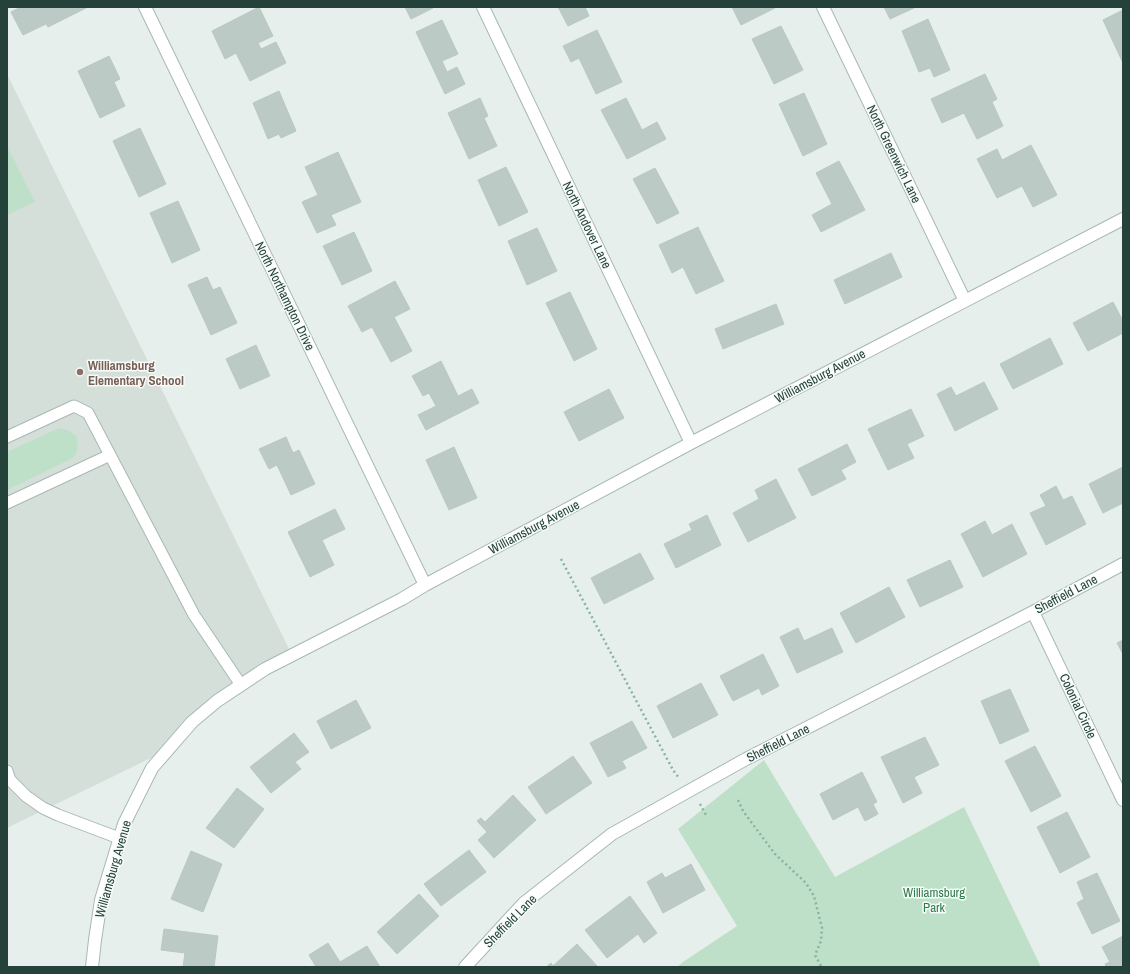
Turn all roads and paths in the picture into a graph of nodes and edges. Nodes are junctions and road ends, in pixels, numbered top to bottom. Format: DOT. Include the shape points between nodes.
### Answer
graph roads {
  1 [pos="145,7"];
  2 [pos="483,7"];
  3 [pos="823,7"];
  4 [pos="1123,219"];
  5 [pos="965,301"];
  6 [pos="7,437"];
  7 [pos="692,443"];
  8 [pos="110,455"];
  9 [pos="7,503"];
  10 [pos="561,559"];
  11 [pos="1123,564"];
  12 [pos="425,585"];
  13 [pos="1033,612"];
  14 [pos="241,685"];
  15 [pos="7,771"];
  16 [pos="691,789"];
  17 [pos="738,800"];
  18 [pos="1123,800"];
  19 [pos="706,815"];
  20 [pos="119,838"];
  21 [pos="92,967"];
  22 [pos="465,967"];
  23 [pos="820,967"];
  1 -- 12 [label="street, North Northampton Drive"];
  2 -- 7 [label="street, North Andover Lane"];
  3 -- 5 [label="street, North Greenwich Lane"];
  4 -- 5 [label="street, Williamsburg Avenue"];
  5 -- 7 [label="street, Williamsburg Avenue"];
  6 -- 8 [label="lane" via="74,406 88,413"];
  7 -- 12 [label="street, Williamsburg Avenue"];
  8 -- 9 [label="lane"];
  8 -- 14 [label="lane" via="194,615"];
  10 -- 16 [label="path" via="673,770"];
  11 -- 13 [label="street, Sheffield Lane"];
  12 -- 14 [label="street, Williamsburg Avenue" via="265,669"];
  13 -- 16 [label="street, Sheffield Lane"];
  13 -- 18 [label="street, Colonial Circle"];
  14 -- 20 [label="street, Williamsburg Avenue" via="192,722 152,768"];
  15 -- 20 [label="lane" via="10,780 43,808"];
  16 -- 19 [label="path"];
  16 -- 22 [label="street, Sheffield Lane" via="612,834 524,903"];
  17 -- 23 [label="path" via="743,811 775,854 806,883 814,896 822,928 821,941 815,955"];
  20 -- 21 [label="street, Williamsburg Avenue" via="101,900"];
}
